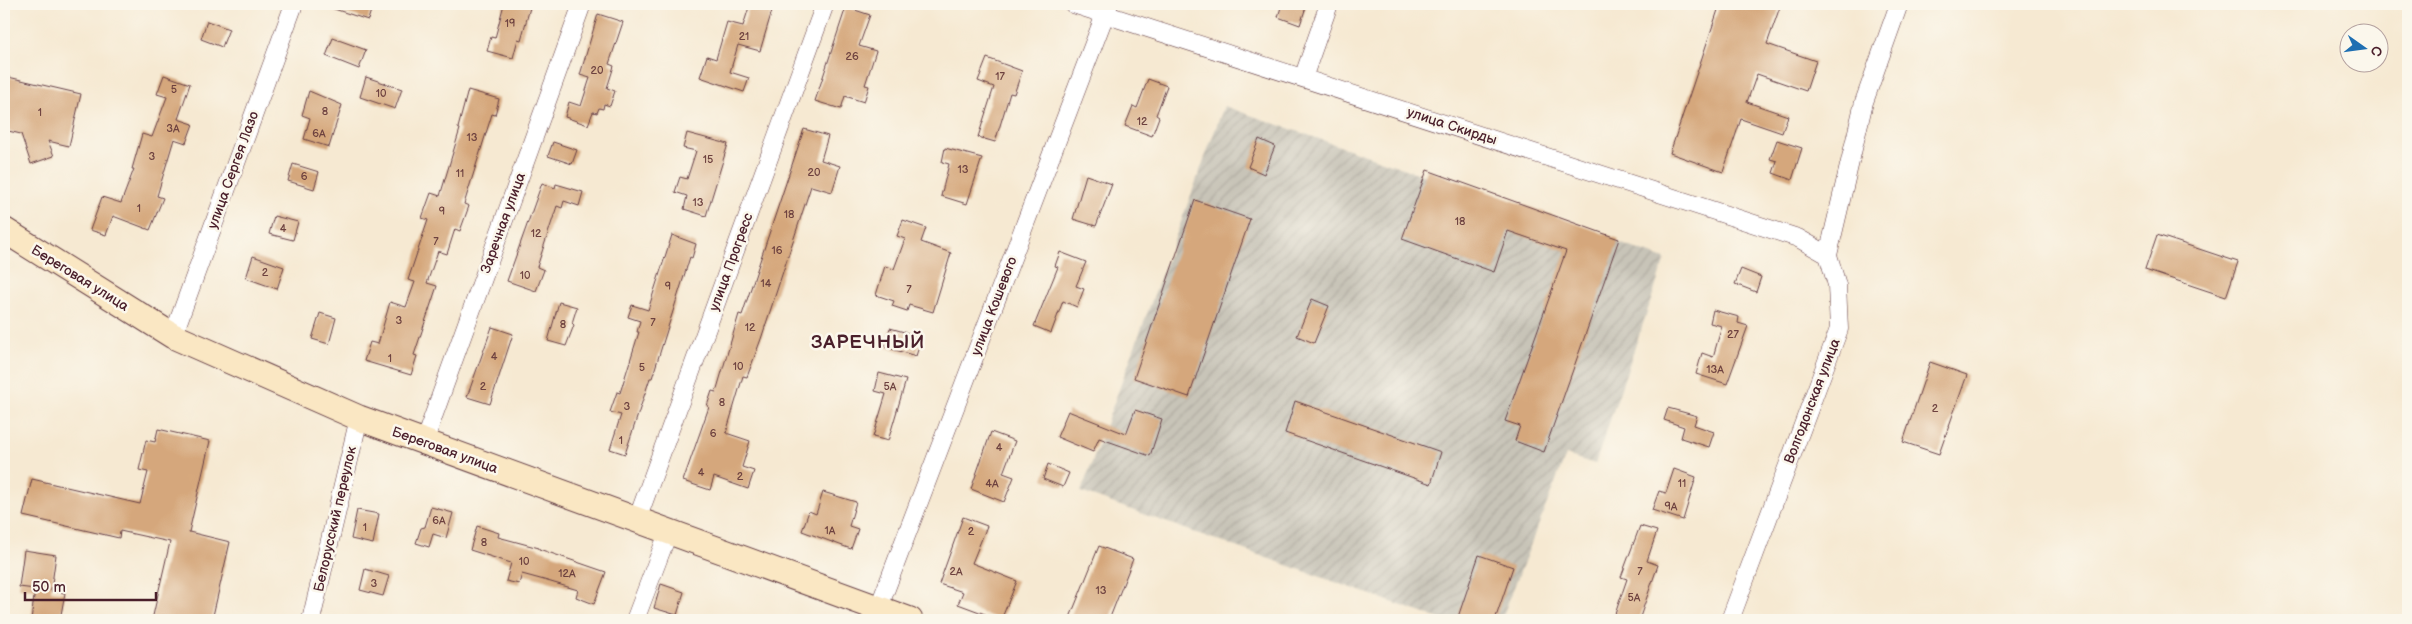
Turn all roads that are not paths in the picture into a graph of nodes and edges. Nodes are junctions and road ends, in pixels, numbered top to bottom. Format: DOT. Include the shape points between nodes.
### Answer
graph roads {
  1 [pos="294,4"];
  2 [pos="582,4"];
  3 [pos="826,4"];
  4 [pos="1073,4"];
  5 [pos="1329,4"];
  6 [pos="1900,4"];
  7 [pos="1108,9"];
  8 [pos="1303,78"];
  9 [pos="4,230"];
  10 [pos="1828,255"];
  11 [pos="173,336"];
  12 [pos="359,418"];
  13 [pos="424,442"];
  14 [pos="637,520"];
  15 [pos="668,533"];
  16 [pos="876,614"];
  17 [pos="311,620"];
  18 [pos="635,620"];
  19 [pos="910,620"];
  20 [pos="1730,620"];
  1 -- 11 [label="street, улица Сергея Лазо"];
  2 -- 13 [label="street, Заречная улица"];
  3 -- 14 [label="street, улица Прогресс"];
  4 -- 7 [label="street, улица Скирды"];
  5 -- 8 [label="street"];
  6 -- 10 [label="street, Волгодонская улица" via="1864,102"];
  7 -- 8 [label="street, улица Скирды"];
  7 -- 16 [label="street, улица Кошевого"];
  8 -- 10 [label="street, улица Скирды" via="1798,238"];
  9 -- 11 [label="main road, Береговая улица"];
  10 -- 20 [label="street, Волгодонская улица" via="1837,286 1839,329"];
  11 -- 12 [label="main road, Береговая улица"];
  12 -- 13 [label="main road, Береговая улица"];
  12 -- 17 [label="street, Белорусский переулок"];
  13 -- 14 [label="main road, Береговая улица"];
  14 -- 15 [label="main road, Береговая улица"];
  15 -- 16 [label="main road, Береговая улица"];
  15 -- 18 [label="street"];
  16 -- 19 [label="main road, Береговая улица"];
}
